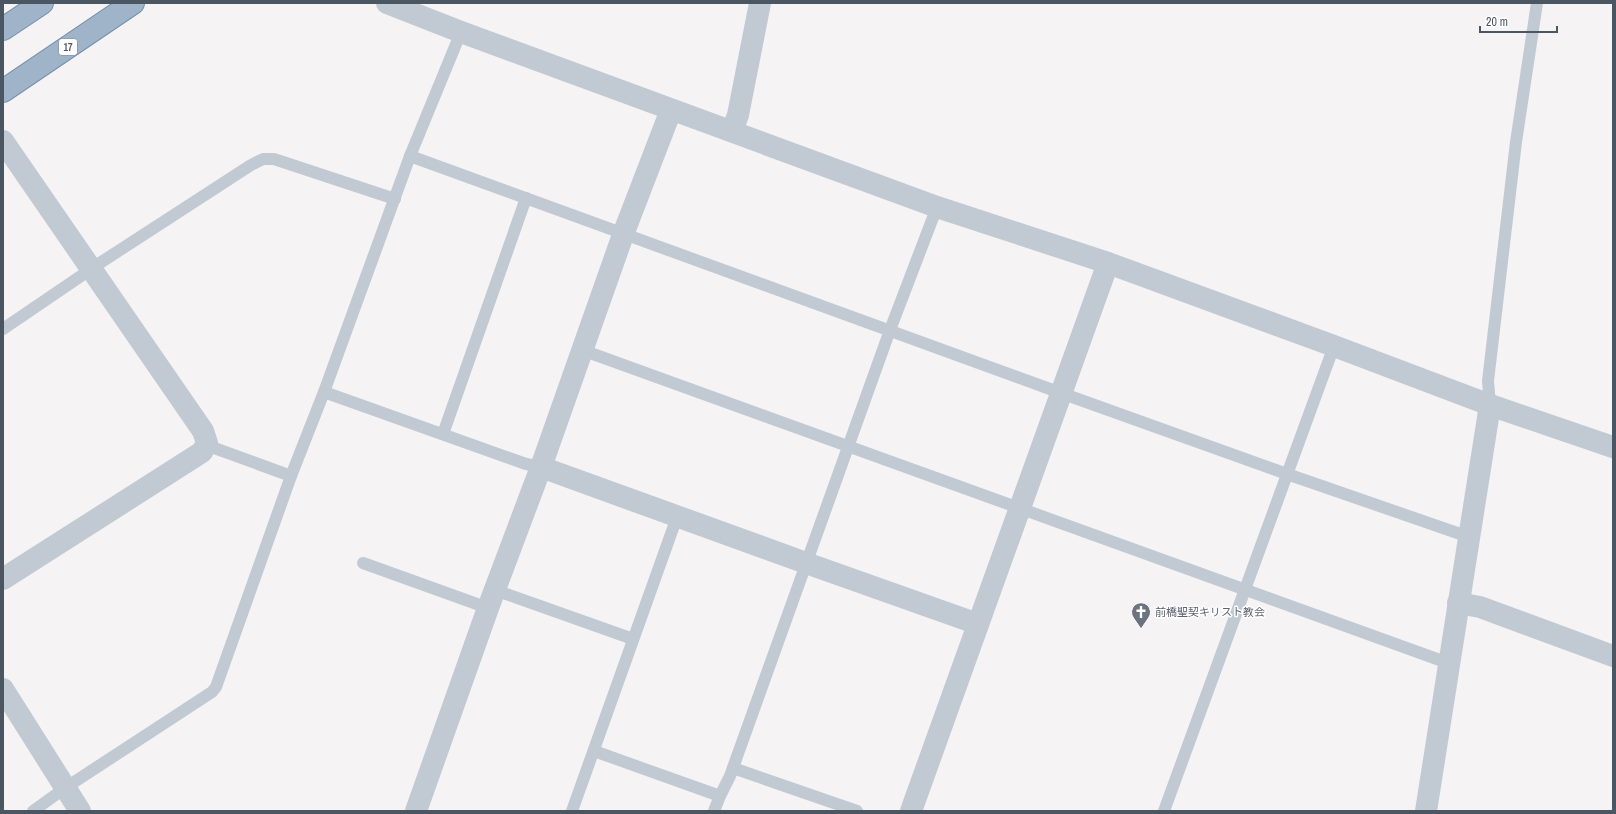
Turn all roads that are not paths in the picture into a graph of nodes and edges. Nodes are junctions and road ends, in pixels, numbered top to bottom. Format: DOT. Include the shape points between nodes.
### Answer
graph roads {
  1 [pos="42,3"];
  2 [pos="133,3"];
  3 [pos="387,3"];
  4 [pos="760,3"];
  5 [pos="1537,3"];
  6 [pos="3,29"];
  7 [pos="461,32"];
  8 [pos="3,91"];
  9 [pos="671,110"];
  10 [pos="732,131"];
  11 [pos="3,141"];
  12 [pos="410,156"];
  13 [pos="526,198"];
  14 [pos="395,199"];
  15 [pos="937,207"];
  16 [pos="624,232"];
  17 [pos="1108,263"];
  18 [pos="91,270"];
  19 [pos="3,330"];
  20 [pos="890,330"];
  21 [pos="1334,346"];
  22 [pos="582,350"];
  23 [pos="324,392"];
  24 [pos="1061,393"];
  25 [pos="1490,405"];
  26 [pos="443,434"];
  27 [pos="206,445"];
  28 [pos="848,447"];
  29 [pos="1613,447"];
  30 [pos="541,467"];
  31 [pos="1287,474"];
  32 [pos="291,476"];
  33 [pos="1019,508"];
  34 [pos="677,517"];
  35 [pos="1469,537"];
  36 [pos="363,563"];
  37 [pos="806,564"];
  38 [pos="3,578"];
  39 [pos="1246,590"];
  40 [pos="491,599"];
  41 [pos="1458,603"];
  42 [pos="978,624"];
  43 [pos="632,639"];
  44 [pos="1613,656"];
  45 [pos="1448,663"];
  46 [pos="3,689"];
  47 [pos="594,751"];
  48 [pos="733,768"];
  49 [pos="65,788"];
  50 [pos="720,796"];
  51 [pos="33,811"];
  52 [pos="80,811"];
  53 [pos="416,811"];
  54 [pos="572,811"];
  55 [pos="714,811"];
  56 [pos="857,811"];
  57 [pos="911,811"];
  58 [pos="1164,811"];
  59 [pos="1426,811"];
  1 -- 6 [label="highway"];
  2 -- 8 [label="highway, 17"];
  3 -- 7 [label="street"];
  4 -- 10 [label="street" via="738,115"];
  5 -- 25 [label="lane" via="1510,188 1488,381"];
  7 -- 9 [label="street"];
  7 -- 12 [label="lane"];
  9 -- 10 [label="street"];
  9 -- 16 [label="street"];
  10 -- 15 [label="street"];
  11 -- 18 [label="street"];
  12 -- 13 [label="lane"];
  12 -- 14 [label="lane"];
  13 -- 16 [label="lane"];
  13 -- 26 [label="lane"];
  14 -- 18 [label="lane" via="274,159 263,159"];
  14 -- 23 [label="lane"];
  15 -- 17 [label="street"];
  15 -- 20 [label="lane"];
  16 -- 20 [label="lane"];
  16 -- 22 [label="street"];
  17 -- 21 [label="street"];
  17 -- 24 [label="street"];
  18 -- 19 [label="lane"];
  18 -- 27 [label="street" via="203,431"];
  20 -- 24 [label="lane"];
  20 -- 28 [label="lane"];
  21 -- 25 [label="street"];
  21 -- 31 [label="lane"];
  22 -- 28 [label="lane"];
  22 -- 30 [label="street"];
  23 -- 26 [label="lane"];
  23 -- 32 [label="lane"];
  24 -- 31 [label="lane"];
  24 -- 33 [label="street"];
  25 -- 29 [label="street"];
  25 -- 35 [label="street"];
  26 -- 30 [label="lane"];
  27 -- 32 [label="lane"];
  27 -- 38 [label="street" via="202,452"];
  28 -- 33 [label="lane"];
  28 -- 37 [label="lane"];
  30 -- 34 [label="street"];
  30 -- 40 [label="street"];
  31 -- 35 [label="lane"];
  31 -- 39 [label="lane"];
  32 -- 49 [label="lane" via="216,687"];
  33 -- 39 [label="lane"];
  33 -- 42 [label="street"];
  34 -- 37 [label="street"];
  34 -- 43 [label="lane"];
  35 -- 41 [label="street"];
  36 -- 40 [label="lane"];
  37 -- 42 [label="street"];
  37 -- 48 [label="lane"];
  39 -- 45 [label="lane"];
  39 -- 58 [label="lane"];
  40 -- 43 [label="lane"];
  40 -- 53 [label="street"];
  41 -- 44 [label="street" via="1480,607"];
  41 -- 45 [label="street"];
  42 -- 57 [label="street"];
  43 -- 47 [label="lane"];
  45 -- 59 [label="street"];
  46 -- 49 [label="street"];
  47 -- 50 [label="lane"];
  47 -- 54 [label="lane"];
  48 -- 50 [label="lane"];
  48 -- 56 [label="lane"];
  49 -- 51 [label="lane"];
  49 -- 52 [label="street"];
  50 -- 55 [label="lane"];
}
